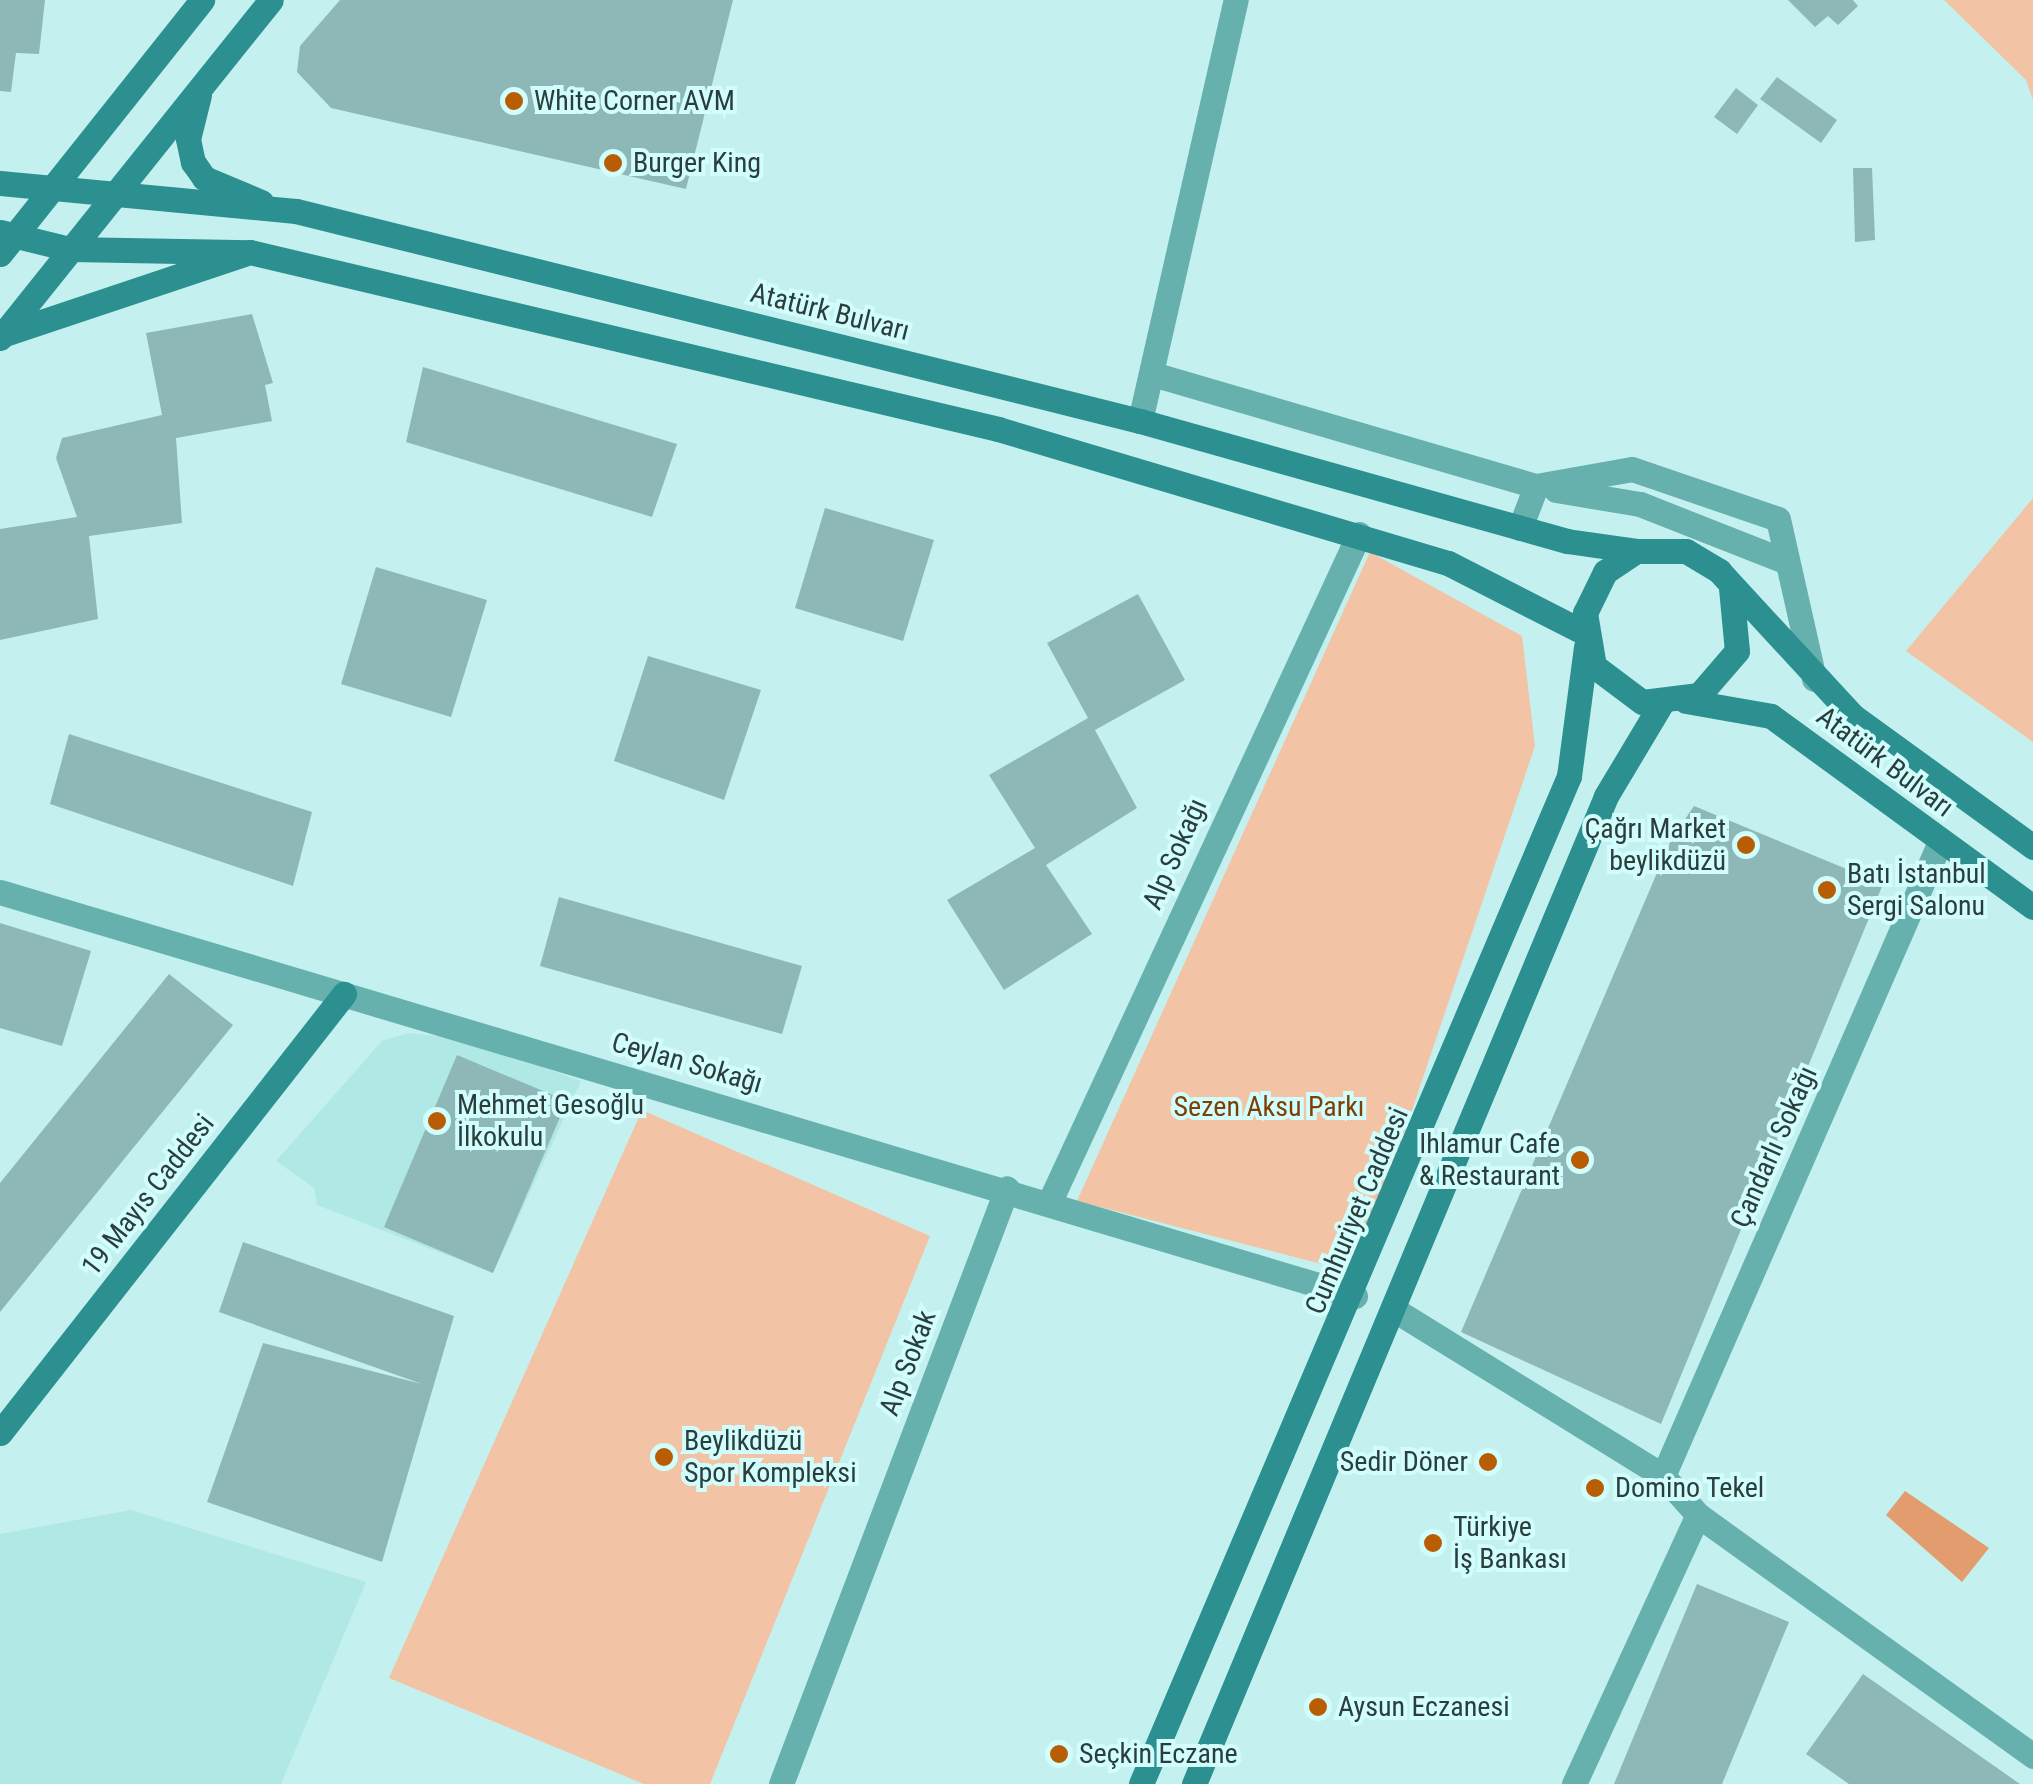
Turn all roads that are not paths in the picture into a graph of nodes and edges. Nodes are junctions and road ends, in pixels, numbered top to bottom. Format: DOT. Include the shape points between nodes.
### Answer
graph roads {
  1 [pos="202,0"];
  2 [pos="271,0"];
  3 [pos="1236,0"];
  4 [pos="219,64"];
  5 [pos="0,184"];
  6 [pos="50,194"];
  7 [pos="116,198"];
  8 [pos="279,209"];
  9 [pos="4,240"];
  10 [pos="70,249"];
  11 [pos="250,252"];
  12 [pos="1,336"];
  13 [pos="1156,376"];
  14 [pos="1140,421"];
  15 [pos="1536,486"];
  16 [pos="1520,528"];
  17 [pos="1359,534"];
  18 [pos="1636,551"];
  19 [pos="1732,588"];
  20 [pos="1585,640"];
  21 [pos="1814,680"];
  22 [pos="1674,702"];
  23 [pos="1940,842"];
  24 [pos="2033,847"];
  25 [pos="0,892"];
  26 [pos="2033,907"];
  27 [pos="344,994"];
  28 [pos="1006,1188"];
  29 [pos="1050,1201"];
  30 [pos="1356,1296"];
  31 [pos="1393,1309"];
  32 [pos="0,1432"];
  33 [pos="1663,1476"];
  34 [pos="1698,1515"];
  35 [pos="2033,1756"];
  36 [pos="781,1784"];
  37 [pos="1141,1784"];
  38 [pos="1194,1784"];
  39 [pos="1574,1784"];
  1 -- 6 [label="main road"];
  2 -- 4 [label="main road"];
  3 -- 13 [label="street"];
  4 -- 7 [label="main road"];
  4 -- 8 [label="main road" via="190,120 194,162 204,178"];
  5 -- 6 [label="main road, Atatürk Bulvarı"];
  6 -- 7 [label="main road, Atatürk Bulvarı"];
  6 -- 9 [label="main road"];
  7 -- 8 [label="main road, Atatürk Bulvarı"];
  7 -- 10 [label="main road"];
  8 -- 14 [label="main road, Atatürk Bulvarı"];
  9 -- 10 [label="main road"];
  10 -- 11 [label="main road"];
  10 -- 12 [label="main road"];
  11 -- 12 [label="main road"];
  11 -- 17 [label="main road" via="962,420"];
  13 -- 14 [label="street"];
  13 -- 15 [label="street"];
  14 -- 16 [label="main road, Atatürk Bulvarı"];
  15 -- 16 [label="street"];
  15 -- 21 [label="street" via="1632,469 1778,519"];
  16 -- 18 [label="main road, Atatürk Bulvarı"];
  17 -- 20 [label="main road" via="1515,590"];
  17 -- 29 [label="street, Alp Sokağı"];
  18 -- 19 [label="main road" via="1686,551"];
  18 -- 20 [label="main road" via="1591,592"];
  19 -- 21 [label="main road"];
  19 -- 22 [label="main road" via="1737,651 1722,677"];
  20 -- 22 [label="main road" via="1607,682"];
  20 -- 30 [label="main road, Cumhuriyet Caddesi" via="1569,776"];
  21 -- 24 [label="main road"];
  22 -- 23 [label="main road, Atatürk Bulvarı" via="1771,716"];
  22 -- 31 [label="main road" via="1606,796"];
  23 -- 26 [label="main road, Atatürk Bulvarı"];
  23 -- 33 [label="street, Çandarlı Sokağı"];
  25 -- 27 [label="street, Ceylan Sokağı"];
  27 -- 28 [label="street, Ceylan Sokağı"];
  27 -- 32 [label="main road, 19 Mayıs Caddesi"];
  28 -- 29 [label="street, Ceylan Sokağı"];
  28 -- 36 [label="street, Alp Sokak"];
  29 -- 30 [label="street, Ceylan Sokağı"];
  30 -- 31 [label="main road"];
  30 -- 37 [label="main road, Cumhuriyet Caddesi"];
  31 -- 33 [label="street"];
  31 -- 38 [label="main road"];
  33 -- 34 [label="street"];
  34 -- 35 [label="street"];
  34 -- 39 [label="street"];
}
